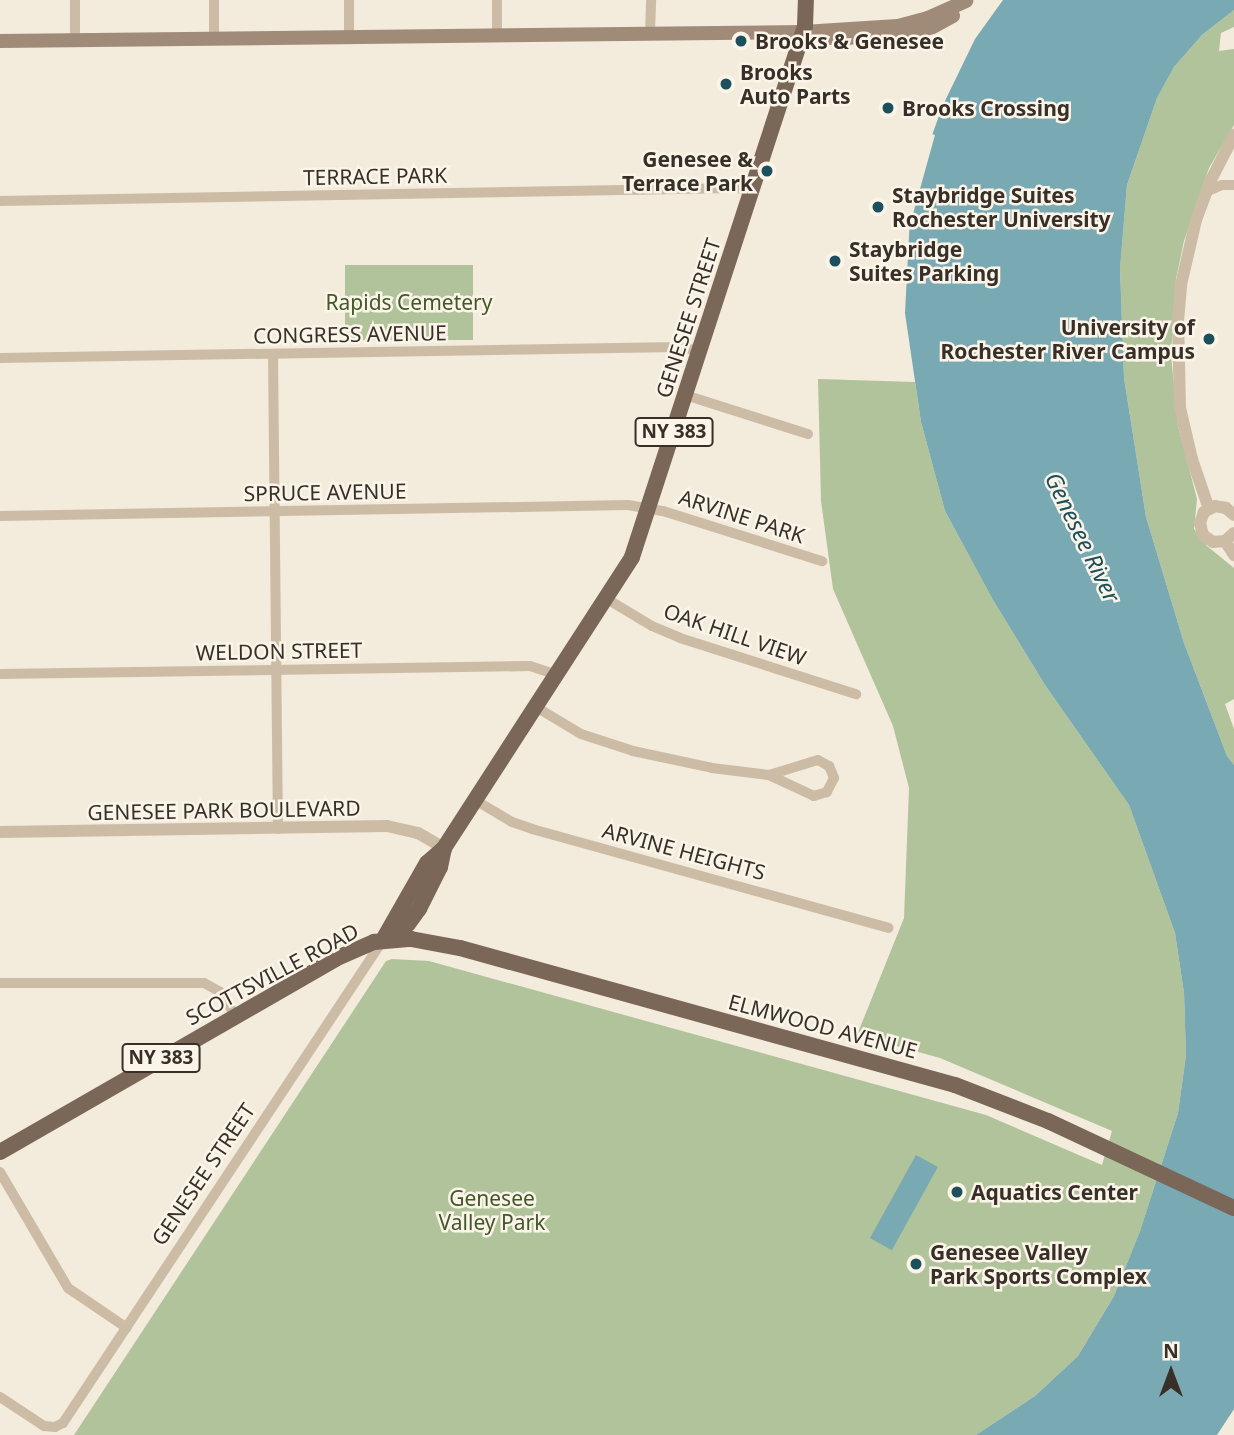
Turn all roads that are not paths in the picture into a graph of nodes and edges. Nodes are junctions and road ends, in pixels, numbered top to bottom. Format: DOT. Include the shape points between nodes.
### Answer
graph roads {
  1 [pos="75,0"];
  2 [pos="214,0"];
  3 [pos="349,0"];
  4 [pos="497,0"];
  5 [pos="651,0"];
  6 [pos="806,0"];
  7 [pos="966,1"];
  8 [pos="803,32"];
  9 [pos="650,33"];
  10 [pos="497,35"];
  11 [pos="349,37"];
  12 [pos="214,38"];
  13 [pos="75,40"];
  14 [pos="0,41"];
  15 [pos="1233,141"];
  16 [pos="1234,185"];
  17 [pos="751,191"];
  18 [pos="1206,192"];
  19 [pos="0,201"];
  20 [pos="700,351"];
  21 [pos="273,355"];
  22 [pos="0,358"];
  23 [pos="685,395"];
  24 [pos="808,434"];
  25 [pos="650,508"];
  26 [pos="1209,509"];
  27 [pos="273,512"];
  28 [pos="1234,514"];
  29 [pos="0,516"];
  30 [pos="1229,537"];
  31 [pos="1234,555"];
  32 [pos="822,561"];
  33 [pos="607,599"];
  34 [pos="276,670"];
  35 [pos="0,674"];
  36 [pos="558,674"];
  37 [pos="856,694"];
  38 [pos="536,707"];
  39 [pos="769,775"];
  40 [pos="475,800"];
  41 [pos="278,829"];
  42 [pos="0,832"];
  43 [pos="444,848"];
  44 [pos="888,928"];
  45 [pos="383,940"];
  46 [pos="0,983"];
  47 [pos="235,1016"];
  48 [pos="0,1152"];
  49 [pos="0,1172"];
  50 [pos="1234,1208"];
  51 [pos="127,1328"];
  52 [pos="0,1397"];
  1 -- 13 [label="street"];
  2 -- 12 [label="street"];
  3 -- 11 [label="street"];
  4 -- 10 [label="street"];
  5 -- 9 [label="street"];
  6 -- 8 [label="main road, GENESEE STREET"];
  7 -- 8 [label="main road" via="898,26"];
  8 -- 9 [label="main road"];
  8 -- 17 [label="main road, GENESEE STREET / NY 383"];
  9 -- 10 [label="main road"];
  10 -- 11 [label="main road"];
  11 -- 12 [label="main road"];
  12 -- 13 [label="main road"];
  13 -- 14 [label="main road"];
  15 -- 18 [label="street"];
  16 -- 18 [label="street"];
  17 -- 19 [label="street, TERRACE PARK"];
  17 -- 20 [label="main road, GENESEE STREET / NY 383"];
  18 -- 26 [label="street" via="1181,285 1177,358 1183,426"];
  20 -- 21 [label="street, CONGRESS AVENUE" via="679,347"];
  20 -- 23 [label="main road, GENESEE STREET / NY 383"];
  21 -- 22 [label="street, CONGRESS AVENUE"];
  21 -- 27 [label="street"];
  23 -- 24 [label="street"];
  23 -- 25 [label="main road, GENESEE STREET / NY 383"];
  25 -- 27 [label="street, SPRUCE AVENUE"];
  25 -- 32 [label="street, ARVINE PARK"];
  25 -- 33 [label="main road, GENESEE STREET / NY 383" via="632,557"];
  26 -- 28 [label="street" via="1221,506"];
  26 -- 30 [label="street" via="1201,517 1200,529 1207,539"];
  27 -- 29 [label="street, SPRUCE AVENUE"];
  27 -- 34 [label="street"];
  30 -- 31 [label="street"];
  33 -- 36 [label="main road, GENESEE STREET / NY 383"];
  33 -- 37 [label="street, OAK HILL VIEW" via="680,638"];
  34 -- 35 [label="street, WELDON STREET"];
  34 -- 36 [label="street, WELDON STREET" via="530,666"];
  34 -- 41 [label="street"];
  36 -- 38 [label="main road, GENESEE STREET / NY 383"];
  38 -- 39 [label="street" via="581,734 619,748 699,766"];
  38 -- 40 [label="main road, GENESEE STREET / NY 383"];
  39 -- 39 [label="street" via="814,796 825,793 833,781 829,766 815,760"];
  40 -- 43 [label="main road, GENESEE STREET / NY 383"];
  40 -- 44 [label="street, ARVINE HEIGHTS" via="532,829"];
  41 -- 42 [label="street, GENESEE PARK BOULEVARD"];
  41 -- 43 [label="street, GENESEE PARK BOULEVARD" via="398,827"];
  43 -- 45 [label="main road, GENESEE STREET / NY 383" via="427,863"];
  45 -- 47 [label="main road, SCOTTSVILLE ROAD / NY 383" via="346,953"];
  45 -- 50 [label="main road, ELMWOOD AVENUE" via="411,939 460,948 927,1076 1023,1110"];
  45 -- 51 [label="street, GENESEE STREET"];
  46 -- 47 [label="street" via="204,983 220,992"];
  47 -- 48 [label="main road, SCOTTSVILLE ROAD / NY 383"];
  49 -- 51 [label="street" via="68,1288"];
  51 -- 52 [label="street, GENESEE STREET" via="66,1420 55,1427 44,1426"];
}
